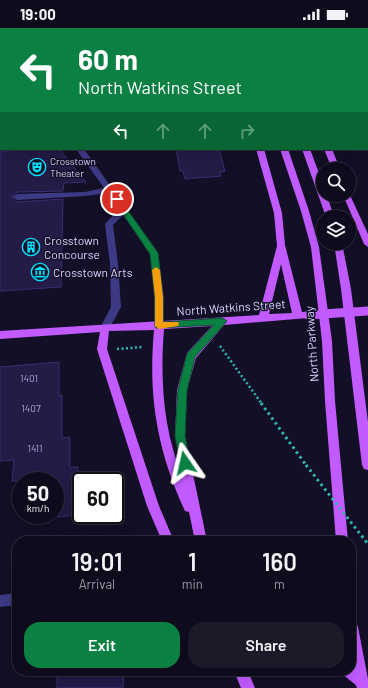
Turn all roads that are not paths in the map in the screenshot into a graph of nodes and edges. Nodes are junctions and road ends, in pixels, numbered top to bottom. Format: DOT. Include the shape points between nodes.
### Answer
graph roads {
  1 [pos="81,150"];
  2 [pos="260,150"];
  3 [pos="284,150"];
  4 [pos="306,150"];
  5 [pos="328,150"];
  6 [pos="333,162"];
  7 [pos="316,176"];
  8 [pos="109,190"];
  9 [pos="17,197"];
  10 [pos="350,202"];
  11 [pos="124,209"];
  12 [pos="281,244"];
  13 [pos="368,244"];
  14 [pos="339,250"];
  15 [pos="368,311"];
  16 [pos="303,316"];
  17 [pos="263,318"];
  18 [pos="222,321"];
  19 [pos="159,326"];
  20 [pos="105,328"];
  21 [pos="0,334"];
  22 [pos="368,465"];
  23 [pos="166,536"];
  24 [pos="200,536"];
  25 [pos="201,536"];
  26 [pos="342,536"];
  27 [pos="12,600"];
  28 [pos="0,601"];
  29 [pos="356,653"];
  30 [pos="243,676"];
  31 [pos="354,676"];
  32 [pos="368,687"];
  33 [pos="248,688"];
  34 [pos="363,688"];
  1 -- 8 [label="street"];
  2 -- 12 [label="main road" via="278,213"];
  3 -- 26 [label="main road, North Parkway" via="306,211 315,247 326,341"];
  4 -- 7 [label="main road"];
  5 -- 6 [label="main road"];
  8 -- 9 [label="street" via="86,194"];
  8 -- 11 [label="street"];
  10 -- 13 [label="main road"];
  11 -- 19 [label="street" via="154,253"];
  11 -- 20 [label="street" via="109,224 116,307"];
  12 -- 16 [label="main road"];
  12 -- 17 [label="main road"];
  14 -- 22 [label="main road"];
  15 -- 16 [label="main road, North Watkins Street, bridge"];
  16 -- 17 [label="main road, North Watkins Street"];
  17 -- 18 [label="main road, North Watkins Street"];
  18 -- 19 [label="main road, North Watkins Street"];
  18 -- 25 [label="main road" via="191,356 182,390 180,436"];
  19 -- 20 [label="main road, North Watkins Street"];
  19 -- 24 [label="main road" via="157,347 160,405 168,453"];
  20 -- 21 [label="main road, North Watkins Street"];
  20 -- 23 [label="main road" via="102,349 153,506"];
  27 -- 28 [label="street"];
  29 -- 34 [label="main road"];
  30 -- 33 [label="main road"];
  31 -- 32 [label="main road, bridge"];
}
